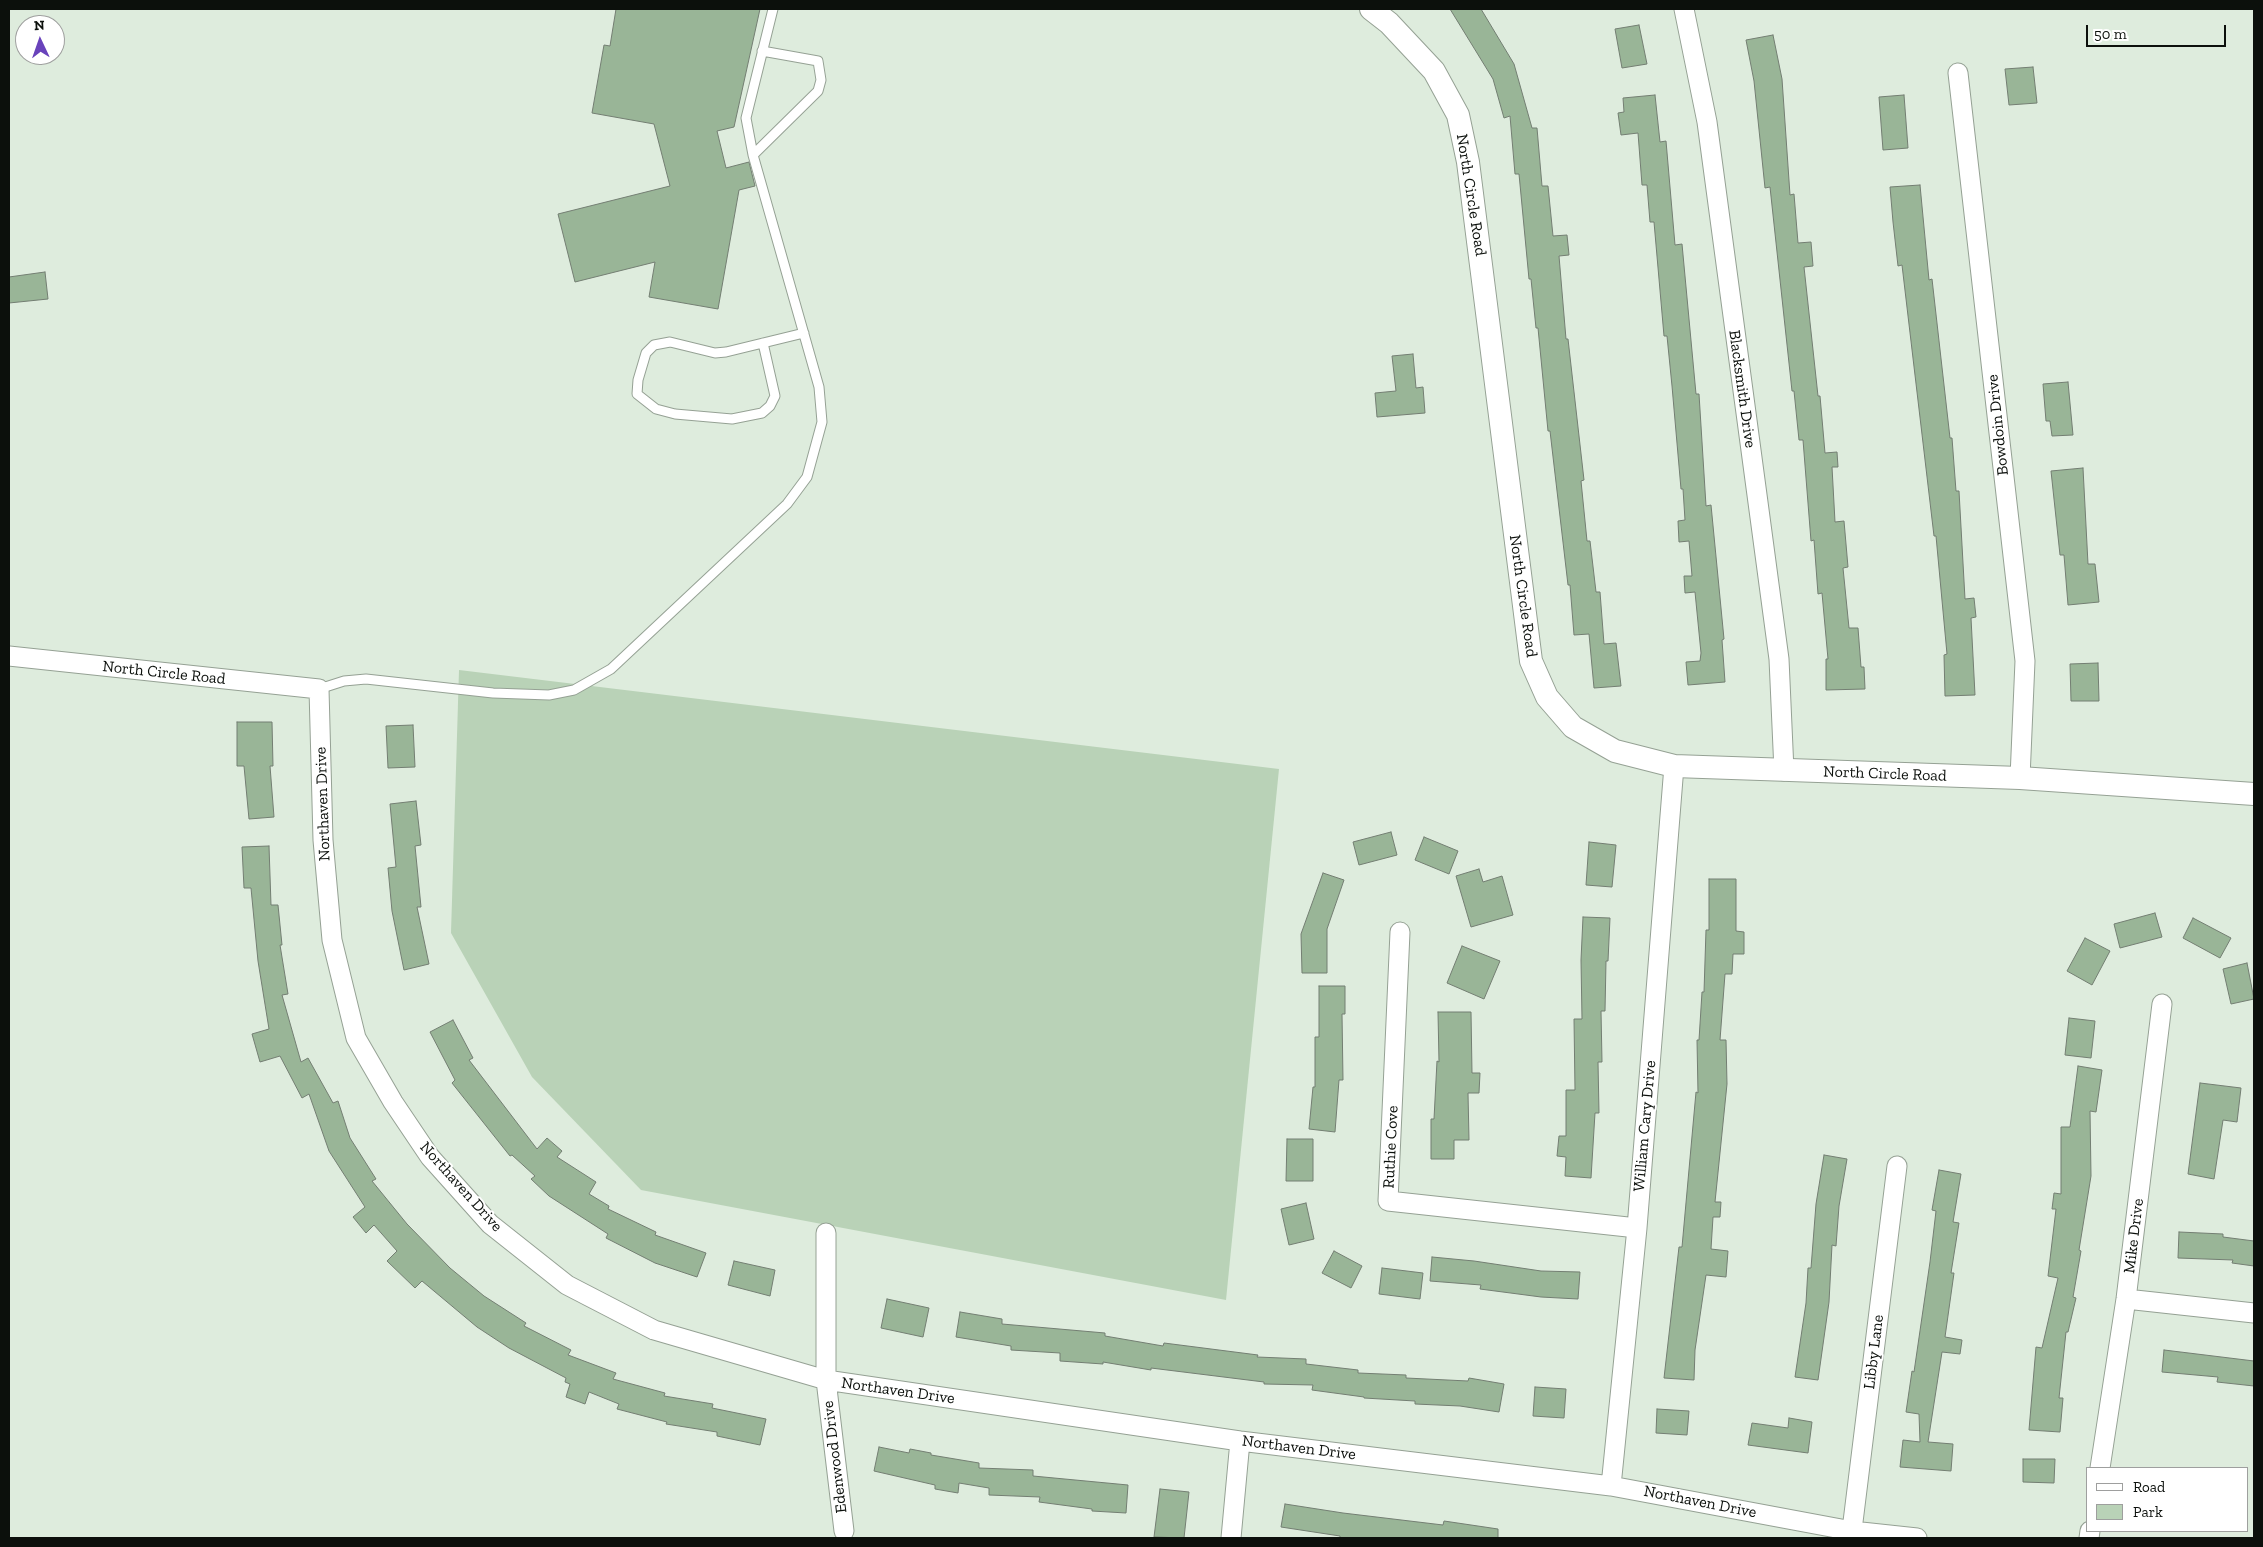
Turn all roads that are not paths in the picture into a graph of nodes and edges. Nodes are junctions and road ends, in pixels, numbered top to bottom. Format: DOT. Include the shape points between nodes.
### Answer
graph roads {
  1 [pos="773,9"];
  2 [pos="1371,9"];
  3 [pos="1684,9"];
  4 [pos="762,51"];
  5 [pos="1958,73"];
  6 [pos="752,155"];
  7 [pos="804,333"];
  8 [pos="763,343"];
  9 [pos="9,656"];
  10 [pos="319,689"];
  11 [pos="1674,766"];
  12 [pos="1784,771"];
  13 [pos="2020,778"];
  14 [pos="2254,794"];
  15 [pos="1400,932"];
  16 [pos="2162,1004"];
  17 [pos="1897,1166"];
  18 [pos="1637,1228"];
  19 [pos="826,1233"];
  20 [pos="2126,1299"];
  21 [pos="2254,1313"];
  22 [pos="826,1380"];
  23 [pos="1240,1441"];
  24 [pos="2100,1467"];
  25 [pos="1611,1486"];
  26 [pos="844,1531"];
  27 [pos="1851,1534"];
  28 [pos="1231,1538"];
  29 [pos="1917,1538"];
  1 -- 4 [label="lane"];
  2 -- 11 [label="street, North Circle Road" via="1390,23 1434,71 1458,115 1468,162 1531,661 1547,697 1573,727 1615,751"];
  3 -- 12 [label="street, Blacksmith Drive" via="1707,122 1779,659"];
  4 -- 6 [label="lane" via="746,118"];
  4 -- 6 [label="lane" via="818,61 820,80 818,91"];
  5 -- 13 [label="street, Bowdoin Drive" via="2025,661"];
  6 -- 7 [label="lane"];
  7 -- 8 [label="lane"];
  7 -- 10 [label="lane" via="819,386 822,422 807,477 787,504 611,669 574,690 549,695 493,693 366,678"];
  8 -- 8 [label="lane" via="716,352 670,342 654,345 646,353 637,394 656,409 675,414 732,419 762,413 775,396"];
  9 -- 10 [label="street, North Circle Road"];
  10 -- 22 [label="street, Northaven Drive" via="323,840 332,940 356,1038 430,1158 490,1224 567,1285 654,1330"];
  11 -- 12 [label="street, North Circle Road"];
  11 -- 18 [label="street, William Cary Drive"];
  12 -- 13 [label="street, North Circle Road"];
  13 -- 14 [label="street, North Circle Road"];
  15 -- 18 [label="street, Ruthie Cove" via="1388,1201"];
  16 -- 20 [label="street, Mike Drive"];
  17 -- 27 [label="street, Libby Lane"];
  18 -- 25 [label="street, William Cary Drive"];
  19 -- 22 [label="street, Edenwood Drive"];
  20 -- 21 [label="street"];
  20 -- 24 [label="street, Mike Drive"];
  22 -- 23 [label="street, Northaven Drive"];
  22 -- 26 [label="street, Edenwood Drive"];
  23 -- 25 [label="street, Northaven Drive"];
  23 -- 28 [label="street"];
  25 -- 27 [label="street, Northaven Drive"];
  27 -- 29 [label="street, Northaven Drive"];
}
